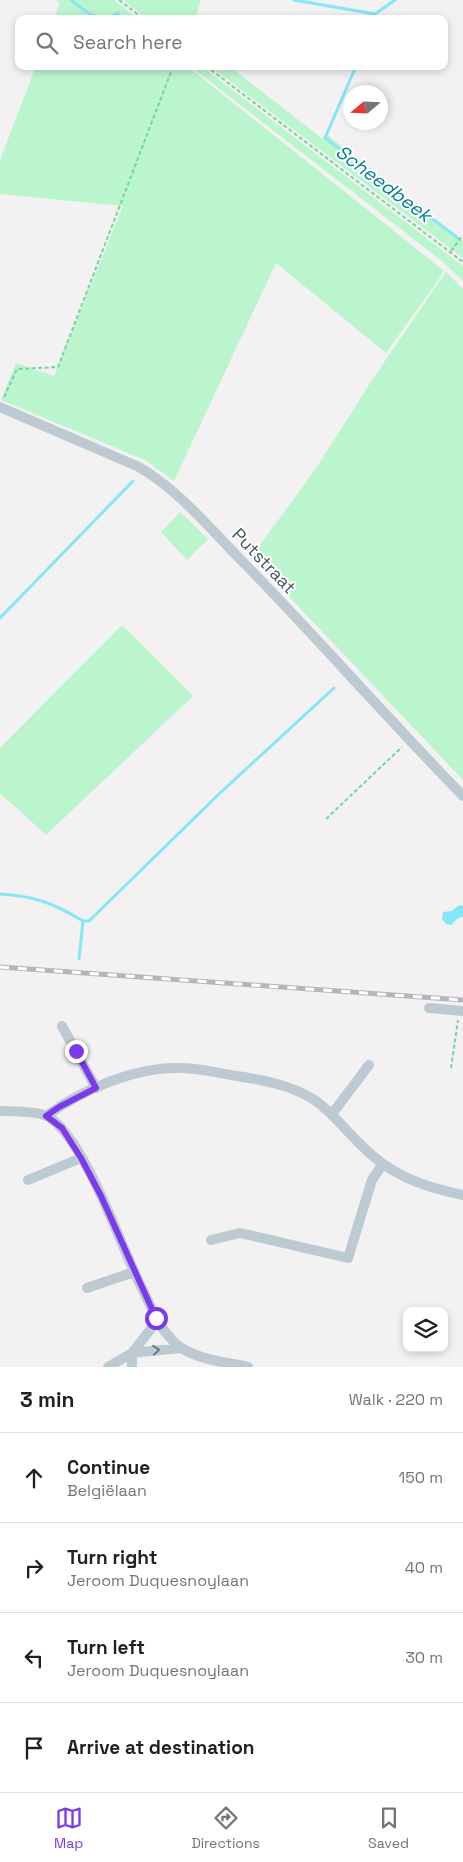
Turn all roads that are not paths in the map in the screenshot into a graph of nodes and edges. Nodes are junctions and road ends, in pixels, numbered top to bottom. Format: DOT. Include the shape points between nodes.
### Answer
graph roads {
  1 [pos="2,403"];
  2 [pos="463,796"];
  3 [pos="429,1008"];
  4 [pos="461,1010"];
  5 [pos="62,1026"];
  6 [pos="369,1065"];
  7 [pos="96,1088"];
  8 [pos="0,1111"];
  9 [pos="332,1114"];
  10 [pos="46,1116"];
  11 [pos="81,1158"];
  12 [pos="382,1165"];
  13 [pos="28,1180"];
  14 [pos="463,1195"];
  15 [pos="211,1240"];
  16 [pos="134,1272"];
  17 [pos="87,1288"];
  18 [pos="157,1321"];
  19 [pos="181,1348"];
  20 [pos="132,1353"];
  21 [pos="108,1367"];
  22 [pos="132,1367"];
  23 [pos="248,1367"];
  1 -- 2 [label="street, Putstraat" via="139,467 177,494"];
  3 -- 4 [label="street"];
  5 -- 7 [label="street"];
  6 -- 9 [label="street"];
  7 -- 9 [label="street" via="155,1068 183,1068 267,1081 312,1099"];
  7 -- 10 [label="street"];
  8 -- 10 [label="street"];
  9 -- 12 [label="street"];
  10 -- 11 [label="street" via="62,1128"];
  11 -- 13 [label="street"];
  11 -- 16 [label="street"];
  12 -- 14 [label="street" via="412,1182"];
  12 -- 15 [label="street" via="372,1180 348,1258 240,1233"];
  16 -- 17 [label="street"];
  16 -- 18 [label="street"];
  18 -- 19 [label="street"];
  18 -- 20 [label="street"];
  20 -- 19 [label="street, one-way"];
  19 -- 23 [label="street" via="203,1357"];
  20 -- 21 [label="street"];
  20 -- 22 [label="street"];
}
